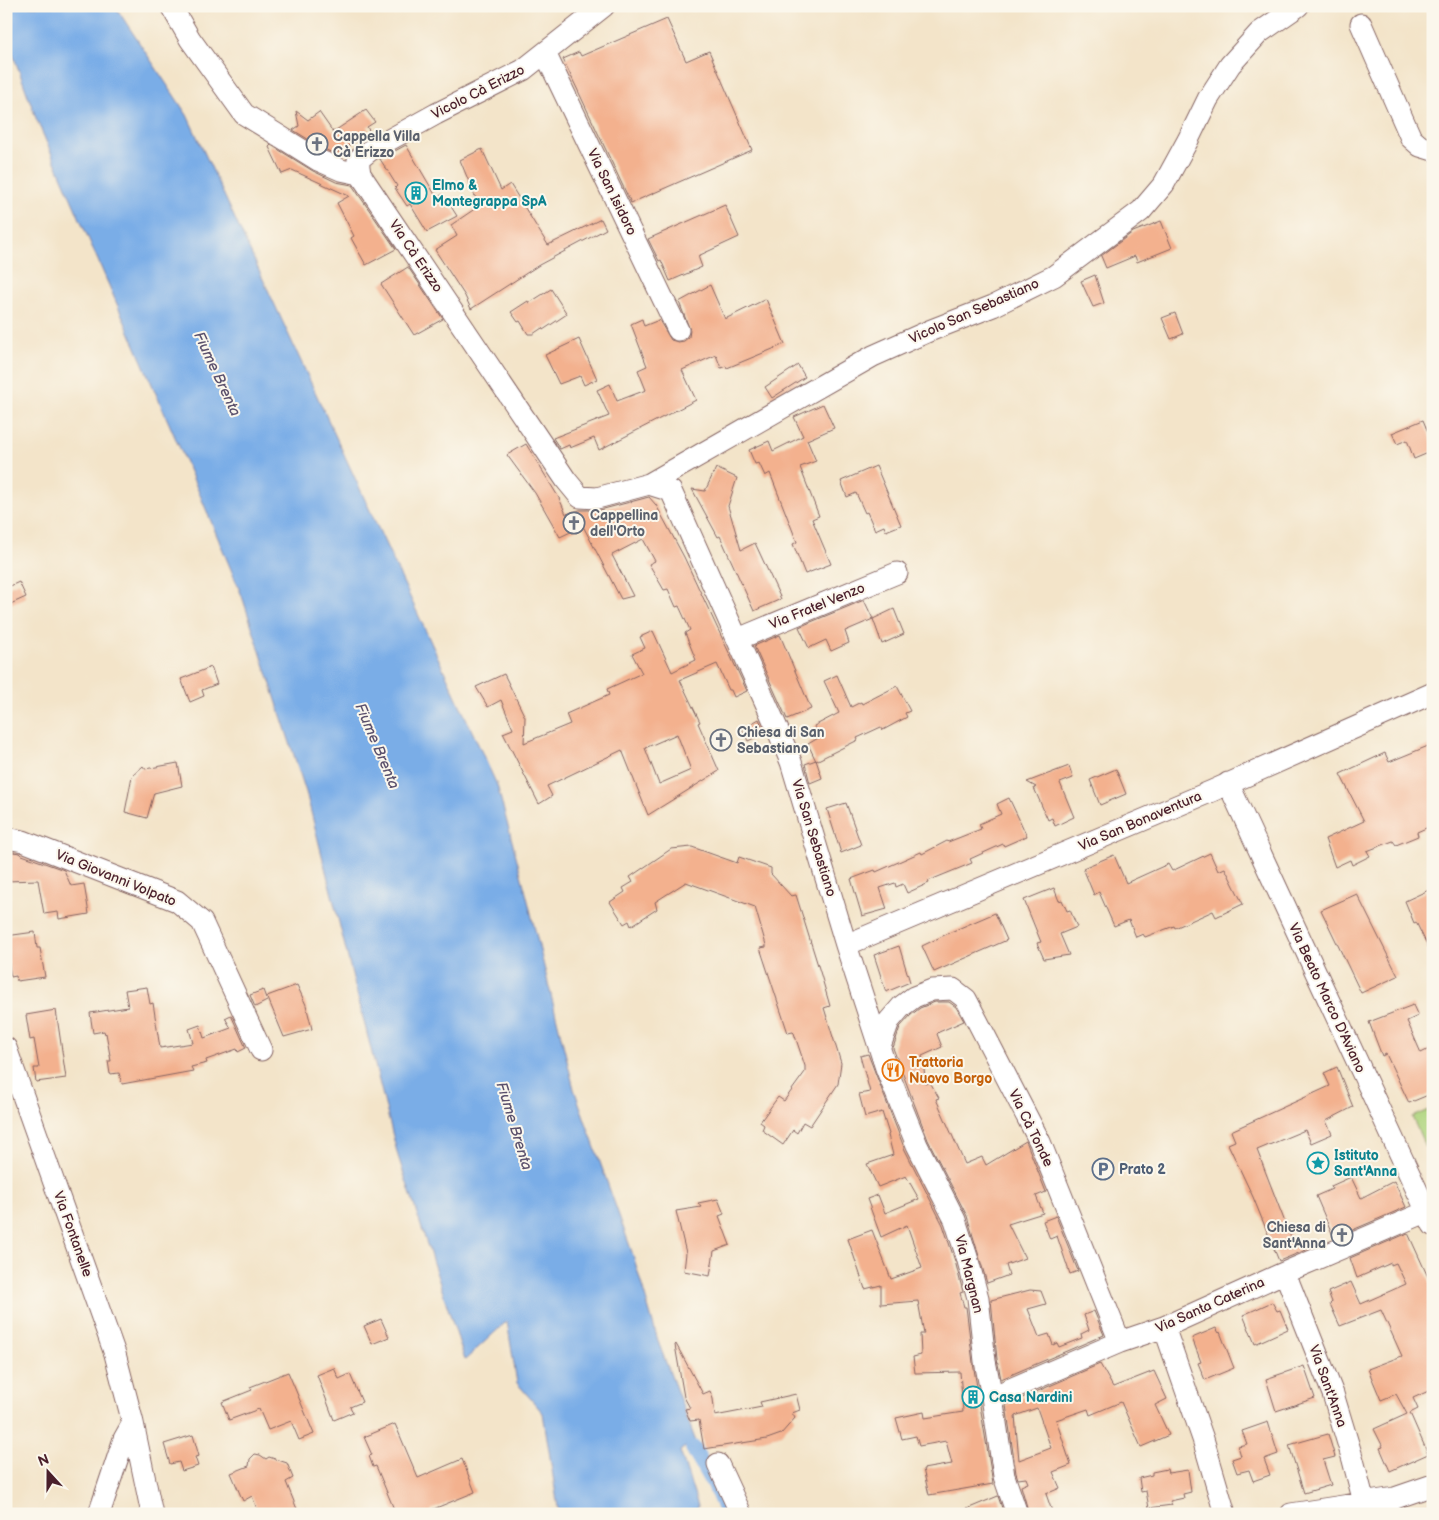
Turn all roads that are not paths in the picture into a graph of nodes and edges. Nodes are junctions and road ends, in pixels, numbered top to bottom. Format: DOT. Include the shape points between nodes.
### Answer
graph roads {
  1 [pos="171,6"];
  2 [pos="604,6"];
  3 [pos="1298,6"];
  4 [pos="1361,24"];
  5 [pos="545,53"];
  6 [pos="1433,150"];
  7 [pos="360,174"];
  8 [pos="678,330"];
  9 [pos="649,484"];
  10 [pos="897,572"];
  11 [pos="738,639"];
  12 [pos="1433,693"];
  13 [pos="1228,783"];
  14 [pos="6,838"];
  15 [pos="846,945"];
  16 [pos="880,1046"];
  17 [pos="6,1048"];
  18 [pos="261,1050"];
  19 [pos="1431,1215"];
  20 [pos="1285,1273"];
  21 [pos="1164,1327"];
  22 [pos="1120,1342"];
  23 [pos="992,1397"];
  24 [pos="133,1423"];
  25 [pos="718,1464"];
  26 [pos="1433,1486"];
  27 [pos="1364,1502"];
  28 [pos="99,1514"];
  29 [pos="152,1514"];
  30 [pos="741,1514"];
  31 [pos="1017,1514"];
  32 [pos="1225,1514"];
  33 [pos="1291,1514"];
  1 -- 7 [label="street" via="190,39 244,114 318,160"];
  2 -- 5 [label="street, Vicolo Cà Erizzo"];
  3 -- 9 [label="street, Vicolo San Sebastiano" via="1259,33 1230,65 1208,99 1164,184 1141,212 1109,237 1054,276 993,306 873,356"];
  4 -- 6 [label="street" via="1411,138 1420,146"];
  5 -- 7 [label="street, Vicolo Cà Erizzo" via="523,70 369,151 358,160"];
  5 -- 8 [label="street, Via San Isidoro"];
  7 -- 9 [label="street, Via Cà Erizzo" via="566,480 580,496 597,498"];
  9 -- 11 [label="street, Via San Sebastiano" via="671,491"];
  10 -- 11 [label="street, Via Fratel Venzo"];
  11 -- 15 [label="street, Via San Sebastiano" via="791,762"];
  12 -- 13 [label="street, Via San Bonaventura"];
  13 -- 15 [label="street, Via San Bonaventura"];
  13 -- 19 [label="street, Via Beato Marco D'Aviano"];
  14 -- 18 [label="street, Via Giovanni Volpato" via="23,841 177,901 202,922"];
  15 -- 16 [label="street, Via San Sebastiano"];
  16 -- 22 [label="street, Via Cà Tonde" via="889,1021 914,997 932,990 953,989 966,999 1040,1142"];
  16 -- 23 [label="street, Via Margnan" via="901,1108 955,1220 967,1257 978,1298"];
  17 -- 24 [label="street, Via Fontanelle" via="115,1354"];
  19 -- 20 [label="street, Via Santa Caterina"];
  20 -- 21 [label="street, Via Santa Caterina"];
  20 -- 27 [label="street, Via Sant'Anna" via="1333,1394"];
  21 -- 22 [label="street, Via Santa Caterina"];
  21 -- 32 [label="street"];
  22 -- 23 [label="street, Via Santa Caterina"];
  23 -- 31 [label="street, Via Margnan" via="1004,1476"];
  24 -- 28 [label="street" via="124,1439"];
  24 -- 29 [label="street, Via Fontanelle"];
  25 -- 30 [label="street"];
  26 -- 27 [label="street" via="1395,1498"];
  27 -- 33 [label="street"];
}
